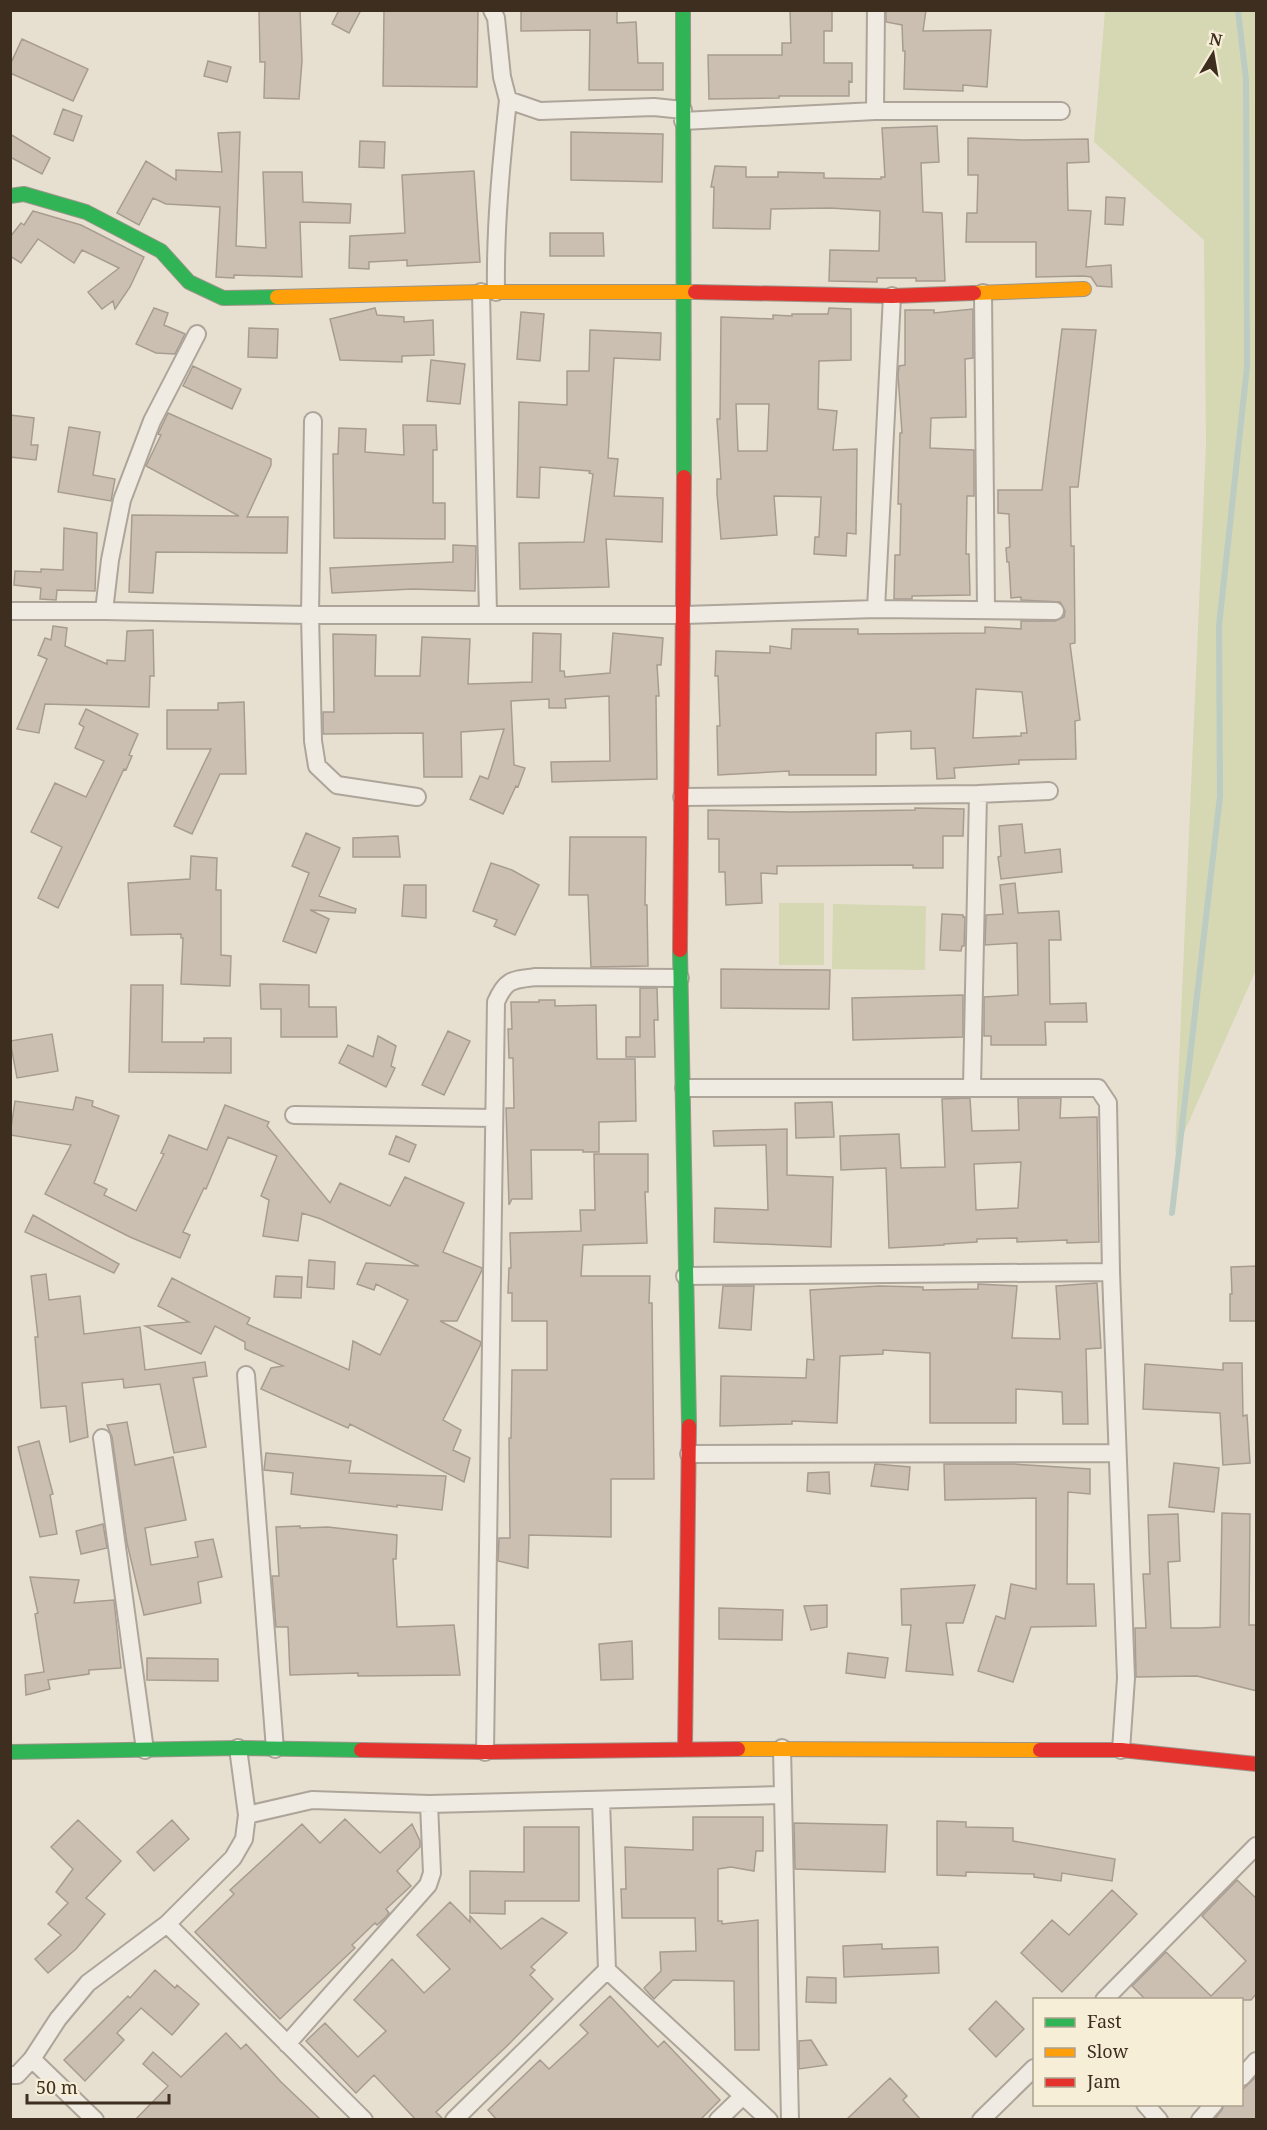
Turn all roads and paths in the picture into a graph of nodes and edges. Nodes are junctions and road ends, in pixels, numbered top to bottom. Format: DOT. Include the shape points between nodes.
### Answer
graph roads {
  1 [pos="492,10"];
  2 [pos="683,10"];
  3 [pos="876,10"];
  4 [pos="508,100"];
  5 [pos="875,111"];
  6 [pos="1061,111"];
  7 [pos="683,115"];
  8 [pos="10,196"];
  9 [pos="1084,289"];
  10 [pos="489,292"];
  11 [pos="684,292"];
  12 [pos="984,293"];
  13 [pos="892,296"];
  14 [pos="196,334"];
  15 [pos="313,421"];
  16 [pos="876,609"];
  17 [pos="104,610"];
  18 [pos="986,610"];
  19 [pos="10,611"];
  20 [pos="1054,611"];
  21 [pos="488,614"];
  22 [pos="310,615"];
  23 [pos="684,615"];
  24 [pos="1049,791"];
  25 [pos="978,794"];
  26 [pos="417,797"];
  27 [pos="682,797"];
  28 [pos="680,978"];
  29 [pos="972,1087"];
  30 [pos="684,1088"];
  31 [pos="294,1115"];
  32 [pos="494,1119"];
  33 [pos="1111,1272"];
  34 [pos="685,1276"];
  35 [pos="246,1375"];
  36 [pos="102,1438"];
  37 [pos="1118,1453"];
  38 [pos="689,1454"];
  39 [pos="238,1748"];
  40 [pos="684,1748"];
  41 [pos="782,1748"];
  42 [pos="275,1749"];
  43 [pos="145,1750"];
  44 [pos="1122,1750"];
  45 [pos="10,1752"];
  46 [pos="485,1752"];
  47 [pos="1257,1764"];
  48 [pos="782,1795"];
  49 [pos="602,1800"];
  50 [pos="429,1804"];
  51 [pos="247,1815"];
  52 [pos="1257,1846"];
  53 [pos="167,1924"];
  54 [pos="607,1970"];
  55 [pos="1106,1998"];
  56 [pos="287,2044"];
  57 [pos="32,2059"];
  58 [pos="1257,2061"];
  59 [pos="1033,2070"];
  60 [pos="10,2076"];
  61 [pos="1243,2076"];
  62 [pos="743,2096"];
  63 [pos="1147,2106"];
  64 [pos="1212,2106"];
  65 [pos="95,2120"];
  66 [pos="364,2120"];
  67 [pos="454,2120"];
  68 [pos="718,2120"];
  69 [pos="769,2120"];
  70 [pos="790,2120"];
  71 [pos="981,2120"];
  72 [pos="1159,2120"];
  73 [pos="1200,2120"];
  1 -- 4 [label="street"];
  2 -- 7 [label="street"];
  3 -- 5 [label="street"];
  4 -- 7 [label="street" via="540,111 654,107"];
  4 -- 10 [label="street"];
  5 -- 6 [label="street"];
  5 -- 7 [label="street"];
  7 -- 11 [label="street"];
  8 -- 10 [label="street" via="24,194 87,212 161,252 189,282 223,298"];
  9 -- 12 [label="street"];
  10 -- 11 [label="street"];
  10 -- 21 [label="street"];
  11 -- 13 [label="street"];
  11 -- 23 [label="street"];
  12 -- 13 [label="street"];
  12 -- 18 [label="street"];
  13 -- 16 [label="street"];
  14 -- 17 [label="street" via="152,421 122,500"];
  15 -- 22 [label="street"];
  16 -- 18 [label="street"];
  16 -- 23 [label="street"];
  17 -- 19 [label="street"];
  17 -- 22 [label="street"];
  18 -- 20 [label="street"];
  21 -- 22 [label="street"];
  21 -- 23 [label="street"];
  22 -- 26 [label="street" via="317,766 337,785"];
  23 -- 27 [label="street"];
  24 -- 25 [label="street"];
  25 -- 27 [label="street"];
  25 -- 29 [label="street"];
  27 -- 28 [label="street"];
  28 -- 30 [label="street"];
  28 -- 32 [label="street" via="536,977 516,979 503,987 496,1002"];
  29 -- 30 [label="street"];
  29 -- 33 [label="street" via="1098,1089 1108,1103"];
  30 -- 34 [label="street"];
  31 -- 32 [label="street"];
  32 -- 46 [label="street"];
  33 -- 34 [label="street"];
  33 -- 37 [label="street"];
  34 -- 38 [label="street"];
  35 -- 42 [label="street"];
  36 -- 43 [label="street"];
  37 -- 38 [label="street"];
  37 -- 44 [label="street" via="1126,1678"];
  38 -- 40 [label="street"];
  39 -- 42 [label="street"];
  39 -- 43 [label="street"];
  39 -- 51 [label="street"];
  40 -- 41 [label="street"];
  40 -- 46 [label="street"];
  41 -- 44 [label="street"];
  41 -- 48 [label="street"];
  42 -- 46 [label="street"];
  43 -- 45 [label="street"];
  44 -- 47 [label="street"];
  48 -- 49 [label="street"];
  48 -- 70 [label="street"];
  49 -- 50 [label="street"];
  49 -- 54 [label="street"];
  50 -- 51 [label="street" via="312,1800"];
  50 -- 56 [label="street" via="432,1872 428,1886"];
  51 -- 53 [label="street" via="244,1839 233,1858"];
  52 -- 55 [label="street"];
  53 -- 56 [label="street"];
  53 -- 57 [label="street" via="88,1983"];
  54 -- 62 [label="street"];
  54 -- 67 [label="street"];
  56 -- 66 [label="street"];
  57 -- 60 [label="street" via="17,2075"];
  57 -- 65 [label="street"];
  58 -- 61 [label="street"];
  59 -- 71 [label="street"];
  62 -- 68 [label="street"];
  62 -- 69 [label="street"];
  63 -- 72 [label="street"];
  64 -- 73 [label="street"];
}
